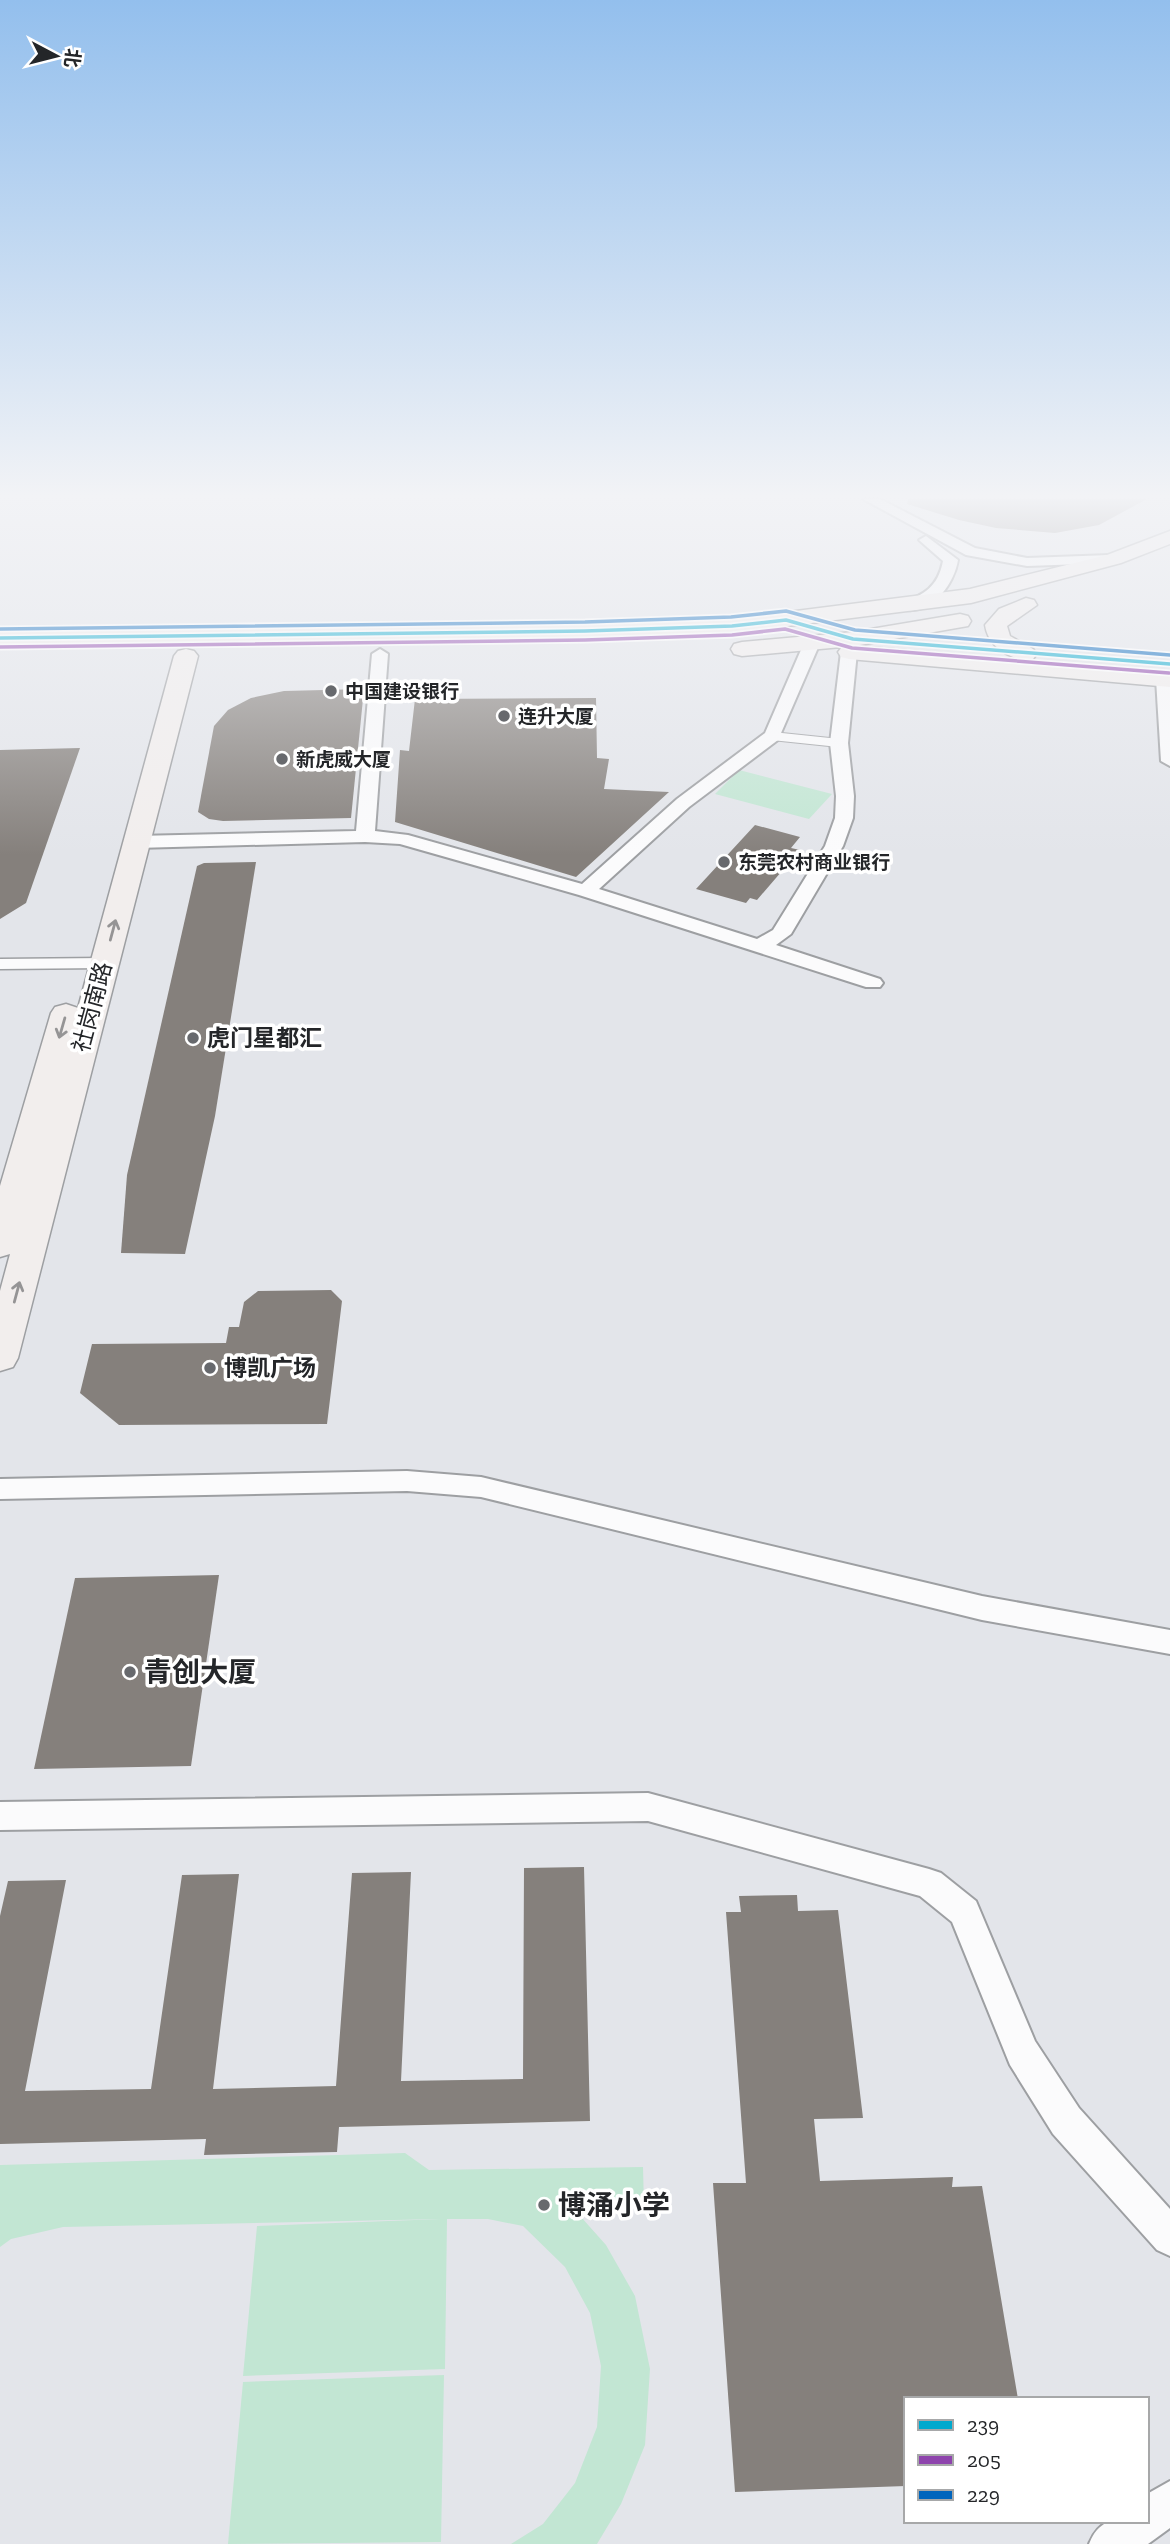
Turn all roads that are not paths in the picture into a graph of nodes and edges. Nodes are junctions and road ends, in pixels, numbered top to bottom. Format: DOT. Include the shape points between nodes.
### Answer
graph roads {
  1 [pos="806,618"];
  2 [pos="977,618"];
  3 [pos="1003,618"];
  4 [pos="786,620"];
  5 [pos="759,624"];
  6 [pos="0,638"];
  7 [pos="812,643"];
  8 [pos="851,645"];
  9 [pos="1025,653"];
  10 [pos="380,654"];
  11 [pos="177,656"];
  12 [pos="0,659"];
  13 [pos="1168,675"];
  14 [pos="772,736"];
  15 [pos="839,743"];
  16 [pos="1170,761"];
  17 [pos="365,836"];
  18 [pos="136,842"];
  19 [pos="586,891"];
  20 [pos="758,947"];
  21 [pos="92,963"];
  22 [pos="0,964"];
  23 [pos="873,983"];
  24 [pos="0,1245"];
  25 [pos="0,1358"];
  26 [pos="0,1489"];
  27 [pos="1170,1642"];
  28 [pos="0,1816"];
  29 [pos="1170,2236"];
  30 [pos="1170,2502"];
  31 [pos="1149,2519"];
  32 [pos="1144,2523"];
  33 [pos="1110,2544"];
  1 -- 4 [label="street"];
  2 -- 8 [label="street"];
  3 -- 9 [label="street" via="996,625 997,635 1005,645"];
  4 -- 5 [label="street"];
  4 -- 8 [label="street"];
  5 -- 6 [label="street" via="585,631"];
  5 -- 7 [label="street"];
  7 -- 8 [label="street"];
  7 -- 10 [label="street" via="739,650"];
  7 -- 14 [label="street"];
  8 -- 9 [label="street"];
  8 -- 13 [label="street"];
  8 -- 15 [label="street"];
  9 -- 13 [label="street"];
  10 -- 11 [label="street"];
  10 -- 17 [label="street"];
  11 -- 12 [label="street"];
  11 -- 18 [label="street, 社岗南路"];
  11 -- 21 [label="street, 社岗南路"];
  13 -- 16 [label="street"];
  14 -- 15 [label="lane"];
  14 -- 19 [label="street" via="682,803"];
  15 -- 20 [label="street" via="844,818 834,846 781,934"];
  17 -- 18 [label="street"];
  17 -- 19 [label="street" via="401,839"];
  21 -- 18 [label="street, 社岗南路, one-way"];
  19 -- 20 [label="street"];
  20 -- 23 [label="street"];
  21 -- 22 [label="lane"];
  21 -- 24 [label="street, 社岗南路, one-way"];
  25 -- 21 [label="street, 社岗南路, one-way"];
  26 -- 27 [label="street" via="407,1481 481,1487 982,1608"];
  28 -- 29 [label="street" via="648,1807 929,1884 964,1912 1022,2053 1066,2121"];
  30 -- 31 [label="street"];
  32 -- 33 [label="street"];
}
